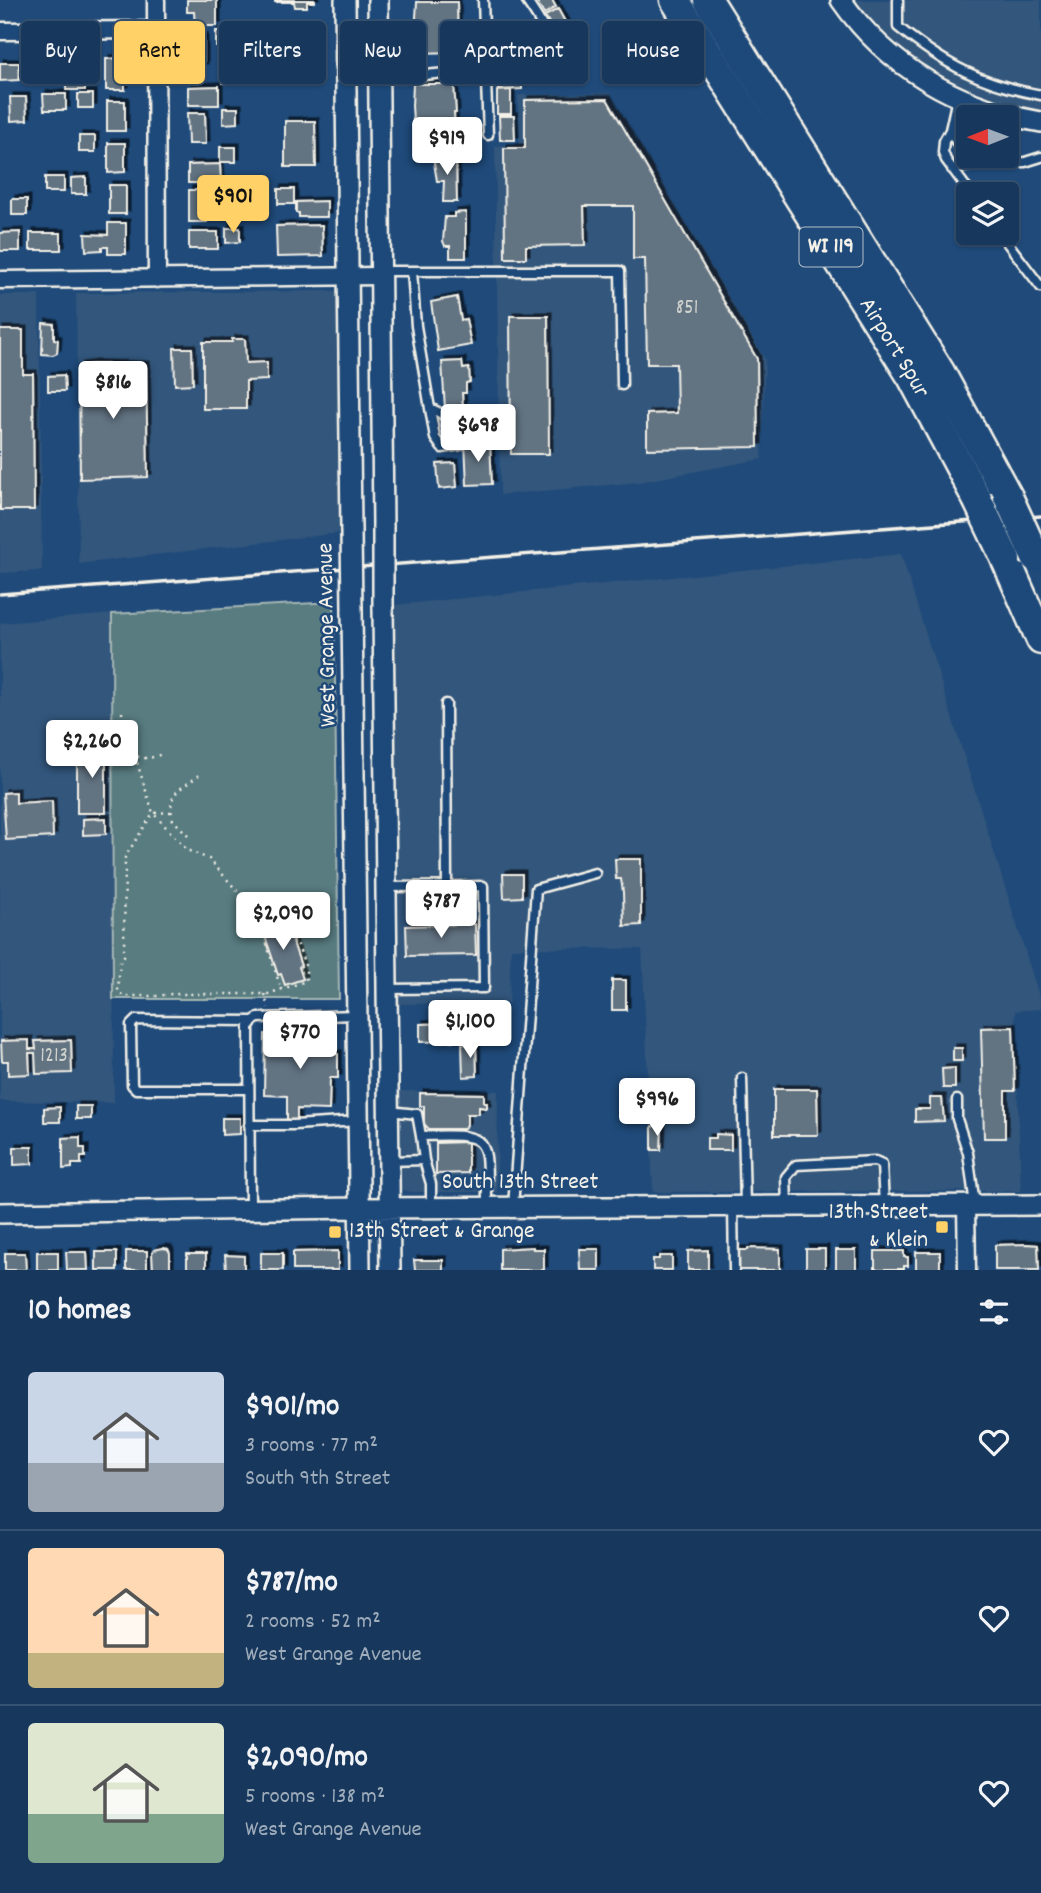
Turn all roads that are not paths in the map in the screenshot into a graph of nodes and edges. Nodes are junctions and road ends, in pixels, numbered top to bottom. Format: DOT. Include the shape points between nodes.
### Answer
graph roads {
  1 [pos="156,0"];
  2 [pos="483,0"];
  3 [pos="526,0"];
  4 [pos="674,0"];
  5 [pos="708,0"];
  6 [pos="841,0"];
  7 [pos="898,0"];
  8 [pos="345,8"];
  9 [pos="378,8"];
  10 [pos="156,21"];
  11 [pos="484,21"];
  12 [pos="539,21"];
  13 [pos="114,31"];
  14 [pos="0,32"];
  15 [pos="156,84"];
  16 [pos="378,84"];
  17 [pos="486,84"];
  18 [pos="1041,95"];
  19 [pos="957,98"];
  20 [pos="1041,122"];
  21 [pos="950,130"];
  22 [pos="488,135"];
  23 [pos="956,141"];
  24 [pos="1041,158"];
  25 [pos="1019,162"];
  26 [pos="958,168"];
  27 [pos="953,169"];
  28 [pos="962,182"];
  29 [pos="1009,245"];
  30 [pos="412,271"];
  31 [pos="380,274"];
  32 [pos="349,276"];
  33 [pos="157,279"];
  34 [pos="0,281"];
  35 [pos="1041,287"];
  36 [pos="621,385"];
  37 [pos="430,408"];
  38 [pos="1039,563"];
  39 [pos="1041,640"];
  40 [pos="446,704"];
  41 [pos="595,873"];
  42 [pos="386,887"];
  43 [pos="447,887"];
  44 [pos="356,888"];
  45 [pos="387,989"];
  46 [pos="356,1015"];
  47 [pos="253,1020"];
  48 [pos="742,1078"];
  49 [pos="358,1086"];
  50 [pos="388,1086"];
  51 [pos="249,1089"];
  52 [pos="957,1100"];
  53 [pos="388,1111"];
  54 [pos="359,1121"];
  55 [pos="249,1125"];
  56 [pos="421,1136"];
  57 [pos="424,1160"];
  58 [pos="388,1161"];
  59 [pos="970,1205"];
  60 [pos="1041,1205"];
  61 [pos="738,1206"];
  62 [pos="787,1206"];
  63 [pos="884,1206"];
  64 [pos="487,1207"];
  65 [pos="513,1207"];
  66 [pos="360,1208"];
  67 [pos="389,1208"];
  68 [pos="431,1208"];
  69 [pos="250,1209"];
  70 [pos="0,1213"];
  71 [pos="360,1270"];
  72 [pos="390,1270"];
  73 [pos="734,1270"];
  74 [pos="967,1270"];
  1 -- 10 [label="street"];
  2 -- 11 [label="lane"];
  3 -- 12 [label="lane"];
  4 -- 39 [label="highway, Airport Spur / WI 119, bridge" via="912,377 977,499"];
  5 -- 38 [label="highway, Airport Spur / WI 119, bridge" via="940,372"];
  6 -- 19 [label="street" via="888,53"];
  7 -- 18 [label="lane" via="898,27 928,51 969,75"];
  8 -- 9 [label="street"];
  8 -- 32 [label="street, West Grange Avenue"];
  13 -- 14 [label="street"];
  15 -- 33 [label="street"];
  16 -- 31 [label="street"];
  17 -- 22 [label="lane"];
  19 -- 20 [label="street" via="1008,117"];
  19 -- 21 [label="lane"];
  21 -- 23 [label="lane"];
  21 -- 27 [label="lane" via="943,152"];
  24 -- 25 [label="lane"];
  26 -- 27 [label="lane"];
  27 -- 28 [label="lane"];
  29 -- 35 [label="lane"];
  30 -- 31 [label="lane"];
  30 -- 36 [label="lane" via="620,271"];
  30 -- 37 [label="lane"];
  31 -- 32 [label="street"];
  31 -- 42 [label="street, bridge"];
  32 -- 33 [label="street"];
  32 -- 44 [label="street, West Grange Avenue, bridge"];
  33 -- 34 [label="street"];
  37 -- 37 [label="lane" via="438,444 442,448 460,445 463,438 458,427"];
  40 -- 43 [label="lane"];
  41 -- 65 [label="lane" via="536,889"];
  42 -- 43 [label="lane"];
  42 -- 44 [label="street"];
  42 -- 45 [label="street"];
  43 -- 45 [label="lane" via="483,886 484,988"];
  44 -- 46 [label="street, West Grange Avenue"];
  45 -- 50 [label="street"];
  46 -- 47 [label="lane"];
  46 -- 49 [label="street, West Grange Avenue"];
  47 -- 51 [label="lane" via="249,1026"];
  47 -- 51 [label="lane" via="136,1020 131,1025 132,1085 136,1089"];
  48 -- 61 [label="lane"];
  49 -- 50 [label="street"];
  49 -- 54 [label="street, West Grange Avenue"];
  50 -- 53 [label="street"];
  51 -- 55 [label="lane"];
  52 -- 59 [label="lane" via="957,1119 968,1153"];
  53 -- 56 [label="lane" via="417,1114"];
  53 -- 58 [label="street"];
  54 -- 55 [label="lane"];
  54 -- 66 [label="street, West Grange Avenue"];
  55 -- 69 [label="lane"];
  56 -- 57 [label="lane"];
  56 -- 64 [label="lane" via="462,1134 478,1139 486,1150"];
  57 -- 58 [label="lane"];
  57 -- 68 [label="lane"];
  58 -- 67 [label="street"];
  59 -- 60 [label="street, South 13th Street"];
  59 -- 63 [label="street, South 13th Street"];
  59 -- 74 [label="street"];
  61 -- 62 [label="street, South 13th Street"];
  61 -- 65 [label="street, South 13th Street"];
  61 -- 73 [label="lane"];
  62 -- 63 [label="street, South 13th Street"];
  62 -- 63 [label="lane" via="786,1177 796,1166 875,1161 882,1164"];
  64 -- 65 [label="street, South 13th Street"];
  64 -- 68 [label="street, South 13th Street"];
  66 -- 67 [label="street, South 13th Street"];
  66 -- 69 [label="street, South 13th Street"];
  66 -- 71 [label="street, West Grange Avenue"];
  67 -- 68 [label="street, South 13th Street"];
  67 -- 72 [label="street"];
  69 -- 70 [label="street, South 13th Street"];
}
